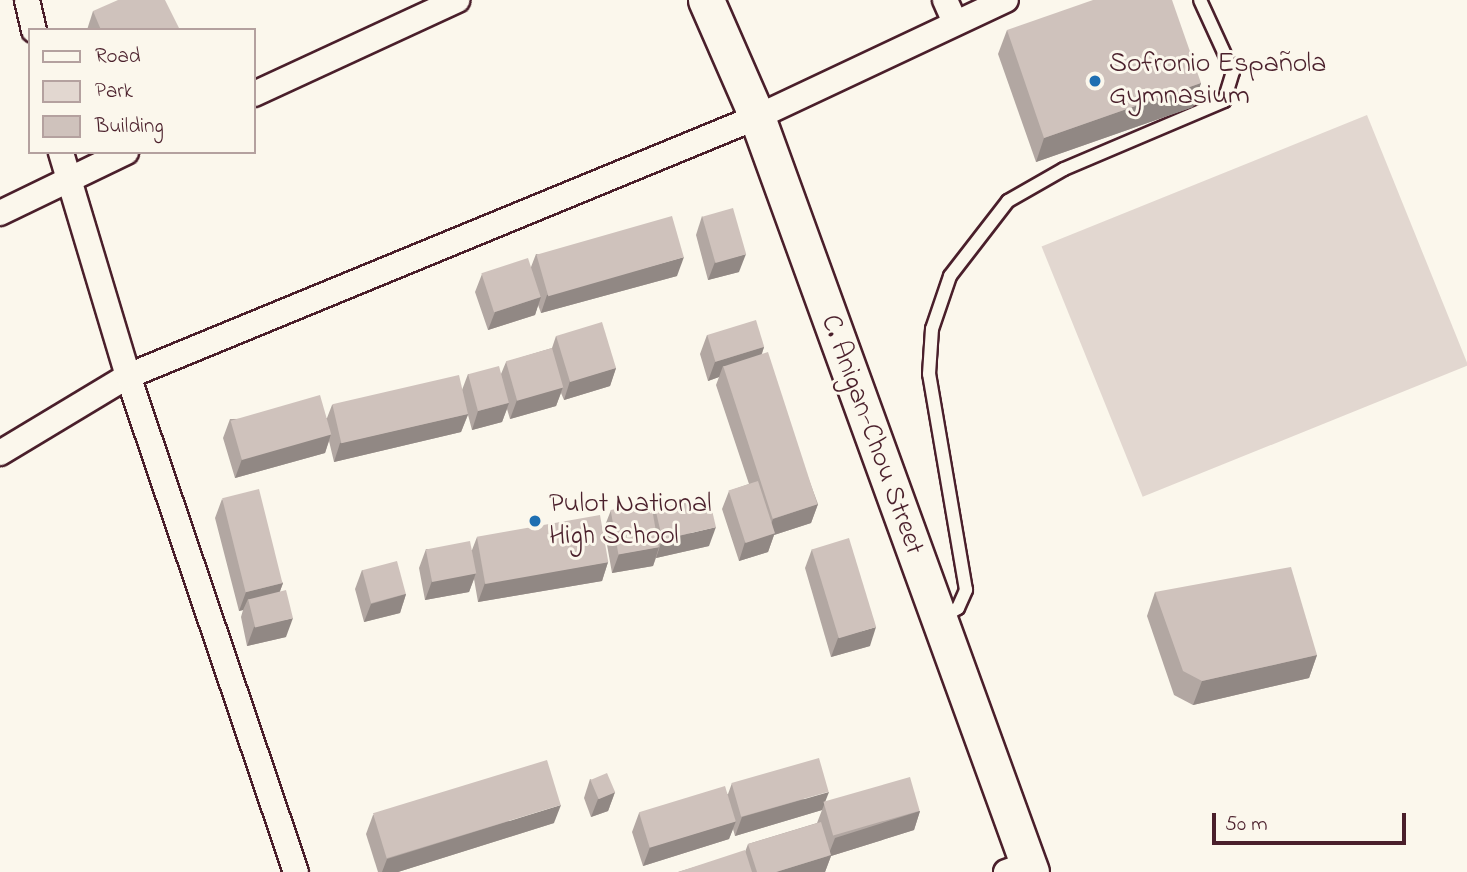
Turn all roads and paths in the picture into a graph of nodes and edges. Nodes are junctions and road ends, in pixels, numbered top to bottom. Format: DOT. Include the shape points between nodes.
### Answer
graph roads {
  1 [pos="27,0"];
  2 [pos="457,0"];
  3 [pos="706,0"];
  4 [pos="1006,0"];
  5 [pos="1200,0"];
  6 [pos="950,11"];
  7 [pos="34,28"];
  8 [pos="256,93"];
  9 [pos="757,117"];
  10 [pos="61,154"];
  11 [pos="122,154"];
  12 [pos="67,180"];
  13 [pos="0,213"];
  14 [pos="128,376"];
  15 [pos="0,453"];
  16 [pos="937,619"];
  17 [pos="1022,870"];
  18 [pos="296,872"];
  1 -- 7 [label="street"];
  2 -- 8 [label="street"];
  3 -- 9 [label="street, C. Anigan-Chou Street"];
  4 -- 6 [label="street"];
  5 -- 16 [label="lane" via="1233,72 1233,89 1224,101 1064,169 1008,201 950,276 932,329 929,374 966,590 958,608"];
  6 -- 9 [label="street"];
  9 -- 14 [label="street"];
  9 -- 16 [label="street, C. Anigan-Chou Street"];
  10 -- 12 [label="street"];
  11 -- 12 [label="street"];
  12 -- 13 [label="street"];
  12 -- 14 [label="street"];
  14 -- 15 [label="street"];
  14 -- 18 [label="street"];
  16 -- 17 [label="street, C. Anigan-Chou Street"];
}
